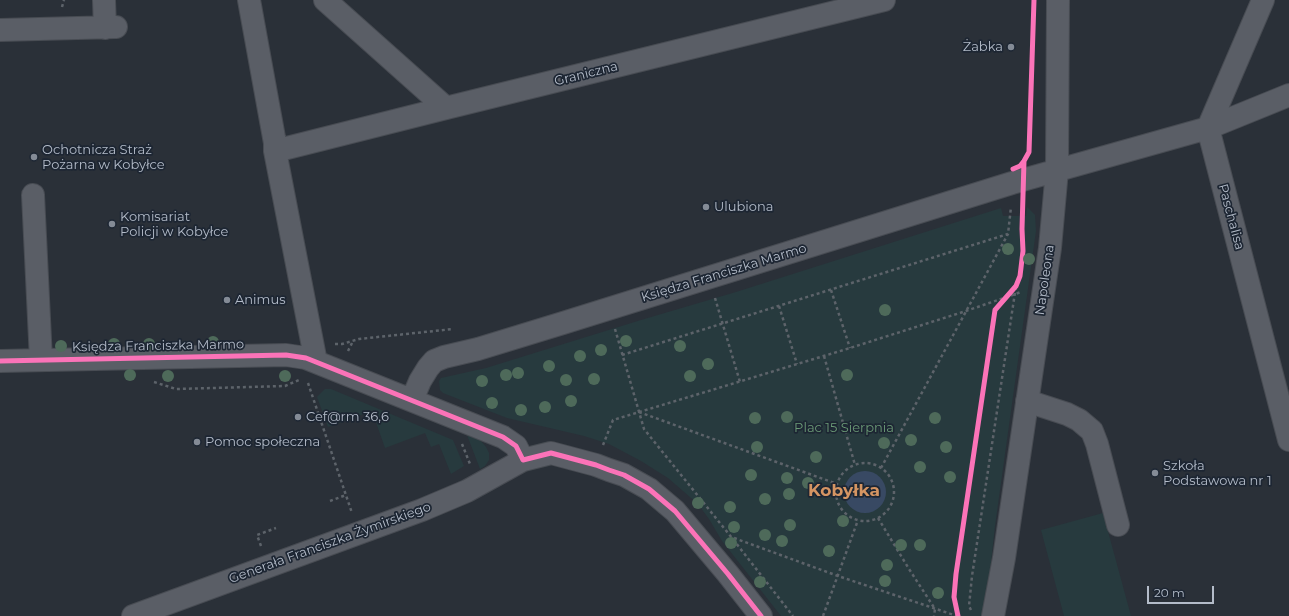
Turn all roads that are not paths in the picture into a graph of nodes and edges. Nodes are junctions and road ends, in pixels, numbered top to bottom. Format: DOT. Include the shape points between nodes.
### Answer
graph roads {
  1 [pos="104,0"];
  2 [pos="250,0"];
  3 [pos="325,0"];
  4 [pos="884,0"];
  5 [pos="1058,0"];
  6 [pos="1262,0"];
  7 [pos="0,30"];
  8 [pos="1289,95"];
  9 [pos="446,108"];
  10 [pos="1208,128"];
  11 [pos="275,151"];
  12 [pos="1057,170"];
  13 [pos="33,194"];
  14 [pos="0,360"];
  15 [pos="41,360"];
  16 [pos="316,362"];
  17 [pos="412,400"];
  18 [pos="1027,401"];
  19 [pos="1289,440"];
  20 [pos="523,460"];
  21 [pos="1118,526"];
  22 [pos="1004,558"];
  23 [pos="160,611"];
  24 [pos="133,616"];
  25 [pos="761,616"];
  26 [pos="993,616"];
  27 [pos="1006,616"];
  1 -- 7 [label="street" via="111,28"];
  2 -- 11 [label="street"];
  3 -- 9 [label="street"];
  4 -- 9 [label="street, Graniczna"];
  5 -- 12 [label="street, Napoleona"];
  6 -- 10 [label="street"];
  8 -- 10 [label="street, Księdza Franciszka Marmo"];
  9 -- 11 [label="street, Graniczna"];
  10 -- 12 [label="street, Księdza Franciszka Marmo"];
  10 -- 19 [label="street, Paschalisa"];
  11 -- 16 [label="street"];
  12 -- 17 [label="street, Księdza Franciszka Marmo" via="564,323 444,357 434,361 428,368"];
  12 -- 18 [label="street, Napoleona" via="1050,248"];
  13 -- 15 [label="street"];
  14 -- 15 [label="street, Księdza Franciszka Marmo"];
  15 -- 16 [label="street, Księdza Franciszka Marmo" via="286,355"];
  16 -- 17 [label="street, Księdza Franciszka Marmo"];
  17 -- 20 [label="street, Księdza Franciszka Marmo" via="503,438 516,446"];
  18 -- 21 [label="street" via="1067,414 1092,430"];
  18 -- 22 [label="street, Napoleona"];
  20 -- 23 [label="street, Generała Franciszka Żymirskiego" via="467,491 422,510"];
  20 -- 25 [label="street, Generała Franciszka Żymirskiego" via="551,453 624,475 649,489 675,511"];
  22 -- 26 [label="street, Napoleona"];
  22 -- 27 [label="street, Napoleona"];
  23 -- 24 [label="street, Generała Franciszka Żymirskiego"];
}
